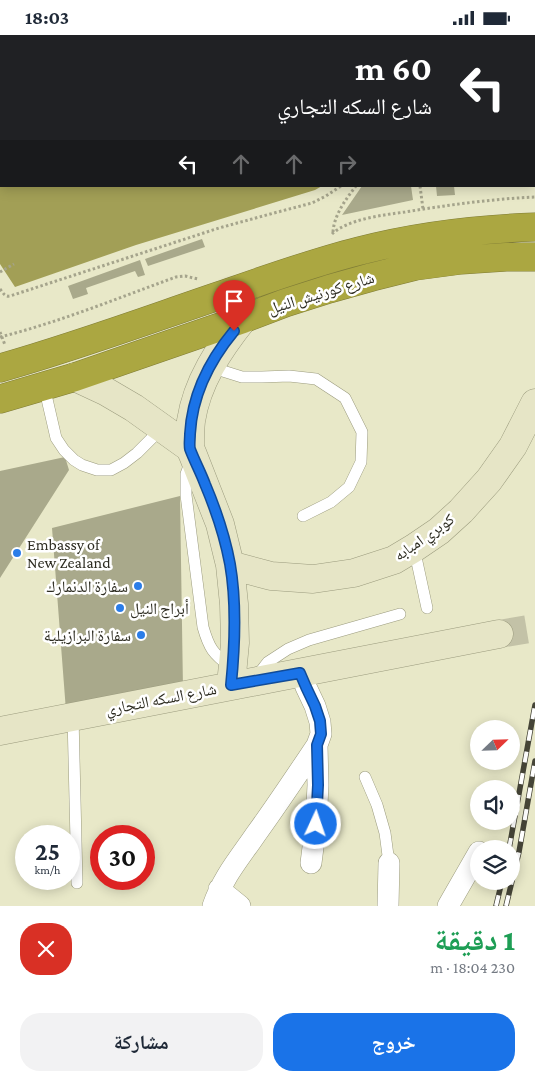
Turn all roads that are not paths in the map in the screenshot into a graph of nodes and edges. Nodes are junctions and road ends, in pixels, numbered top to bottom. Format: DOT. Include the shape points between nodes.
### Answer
graph roads {
  1 [pos="535,227"];
  2 [pos="535,257"];
  3 [pos="243,319"];
  4 [pos="210,367"];
  5 [pos="0,368"];
  6 [pos="75,377"];
  7 [pos="44,386"];
  8 [pos="0,399"];
  9 [pos="535,403"];
  10 [pos="162,427"];
  11 [pos="192,452"];
  12 [pos="303,516"];
  13 [pos="414,548"];
  14 [pos="230,565"];
  15 [pos="427,608"];
  16 [pos="400,614"];
  17 [pos="499,634"];
  18 [pos="300,673"];
  19 [pos="239,678"];
  20 [pos="73,716"];
  21 [pos="0,731"];
  22 [pos="317,745"];
  23 [pos="365,777"];
  24 [pos="76,825"];
  25 [pos="311,863"];
  26 [pos="389,863"];
  27 [pos="470,867"];
  28 [pos="216,897"];
  29 [pos="240,906"];
  30 [pos="388,906"];
  31 [pos="448,906"];
  1 -- 5 [label="highway, شارع كورنيش النيل" via="452,233 361,250"];
  2 -- 3 [label="highway, شارع كورنيش النيل" via="461,260 416,266 329,289"];
  3 -- 4 [label="street"];
  3 -- 6 [label="highway, شارع كورنيش النيل"];
  4 -- 11 [label="street" via="198,393 191,421"];
  4 -- 12 [label="lane" via="242,377 316,379 346,398 362,432 361,463 349,487 331,502"];
  6 -- 7 [label="highway, شارع كورنيش النيل"];
  6 -- 10 [label="street" via="120,399"];
  7 -- 8 [label="highway, شارع كورنيش النيل"];
  7 -- 10 [label="lane" via="56,438 82,465 111,470 137,453"];
  9 -- 13 [label="street, كوبري امبابه" via="513,446 489,480 462,511"];
  10 -- 11 [label="street"];
  11 -- 14 [label="street" via="220,524"];
  11 -- 19 [label="lane" via="186,474 186,495 203,627 208,645"];
  13 -- 14 [label="street, كوبري امبابه" via="354,573 313,579 271,576"];
  13 -- 15 [label="lane"];
  14 -- 19 [label="street"];
  16 -- 19 [label="lane" via="288,649"];
  17 -- 18 [label="street, شارع السكه التجاري"];
  18 -- 19 [label="street, شارع السكه التجاري"];
  18 -- 22 [label="street" via="320,721 321,734"];
  19 -- 20 [label="street, شارع السكه التجاري"];
  20 -- 21 [label="street, شارع السكه التجاري"];
  20 -- 24 [label="lane"];
  22 -- 25 [label="street" via="318,785"];
  22 -- 28 [label="street" via="232,867"];
  23 -- 26 [label="lane" via="385,833"];
  26 -- 30 [label="street"];
  27 -- 31 [label="street"];
  28 -- 29 [label="street"];
}
